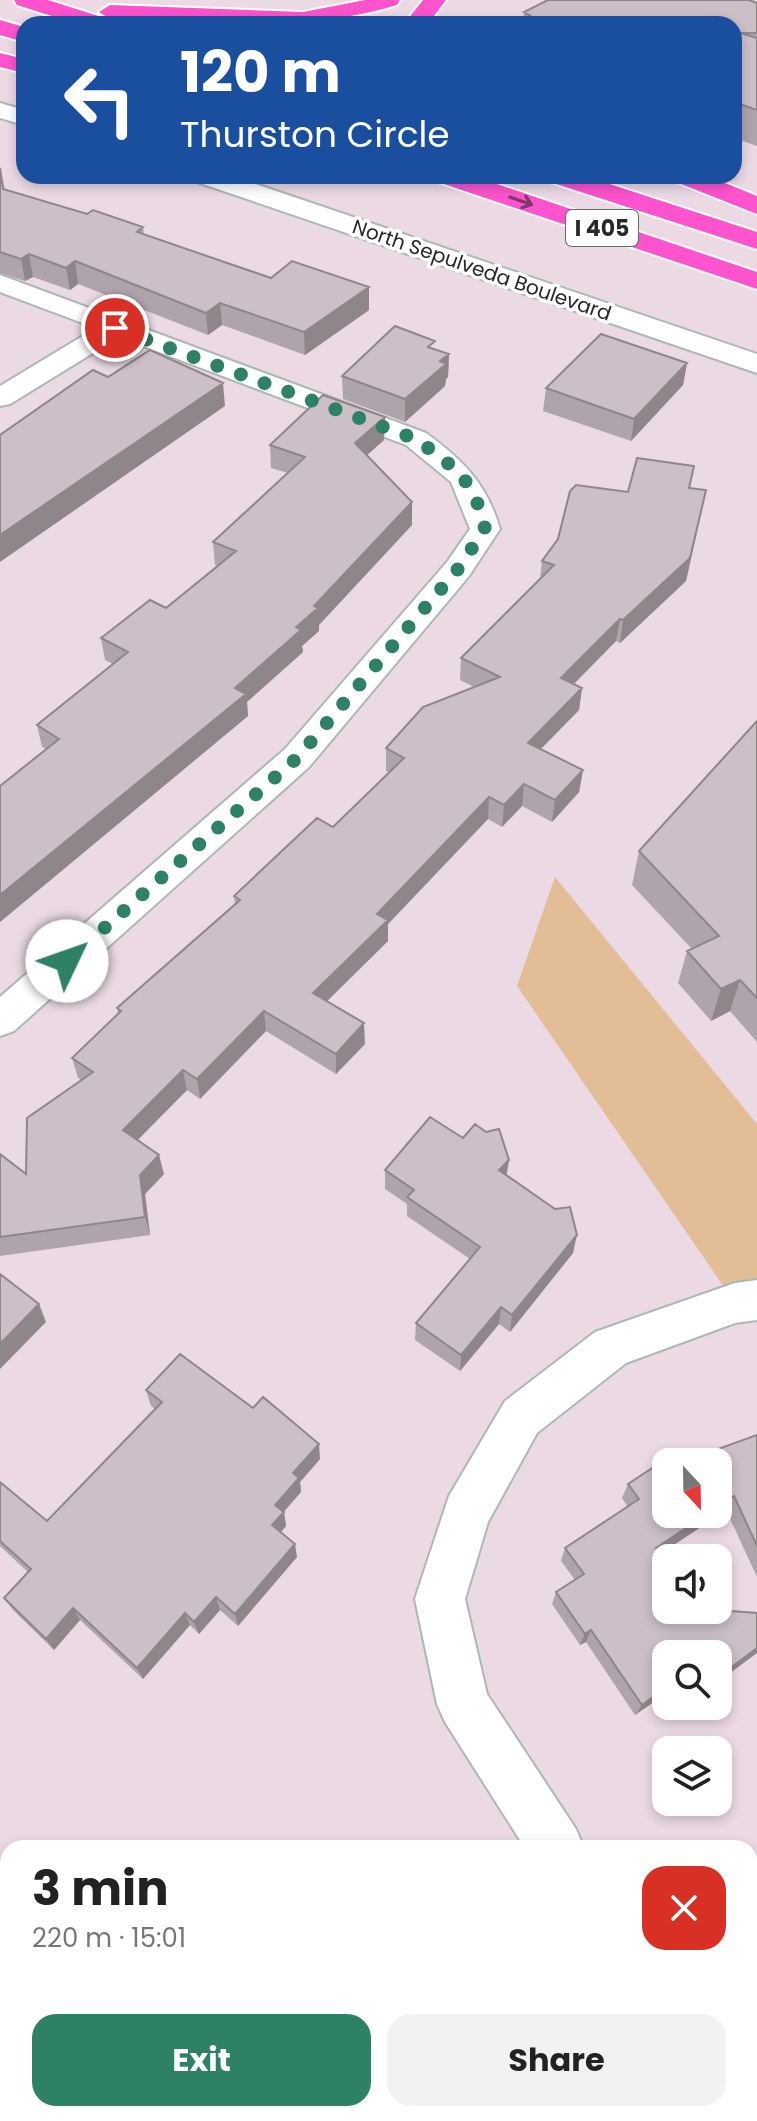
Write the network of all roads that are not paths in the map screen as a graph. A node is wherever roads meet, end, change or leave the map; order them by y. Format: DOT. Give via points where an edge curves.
graph roads {
  1 [pos="25,0"];
  2 [pos="73,0"];
  3 [pos="389,0"];
  4 [pos="435,0"];
  5 [pos="96,16"];
  6 [pos="101,16"];
  7 [pos="322,16"];
  8 [pos="422,16"];
  9 [pos="229,184"];
  10 [pos="471,184"];
  11 [pos="583,184"];
  12 [pos="640,184"];
  13 [pos="704,184"];
  14 [pos="757,206"];
  15 [pos="757,222"];
  16 [pos="757,241"];
  17 [pos="757,281"];
  18 [pos="0,283"];
  19 [pos="115,328"];
  20 [pos="757,364"];
  21 [pos="0,398"];
  22 [pos="0,1020"];
  23 [pos="757,1300"];
  24 [pos="552,1840"];
  1 -- 5 [label="highway"];
  2 -- 6 [label="highway"];
  3 -- 7 [label="highway"];
  4 -- 8 [label="highway"];
  9 -- 20 [label="main road, North Sepulveda Boulevard"];
  10 -- 17 [label="highway, I 405, one-way"];
  11 -- 16 [label="highway"];
  12 -- 15 [label="highway, I 405"];
  13 -- 14 [label="highway"];
  18 -- 19 [label="street"];
  19 -- 21 [label="street"];
  19 -- 22 [label="street" via="416,439 452,465 477,493 485,529 458,569 297,758"];
  23 -- 24 [label="street" via="611,1347 521,1417 466,1513 440,1599 463,1704"];
}
